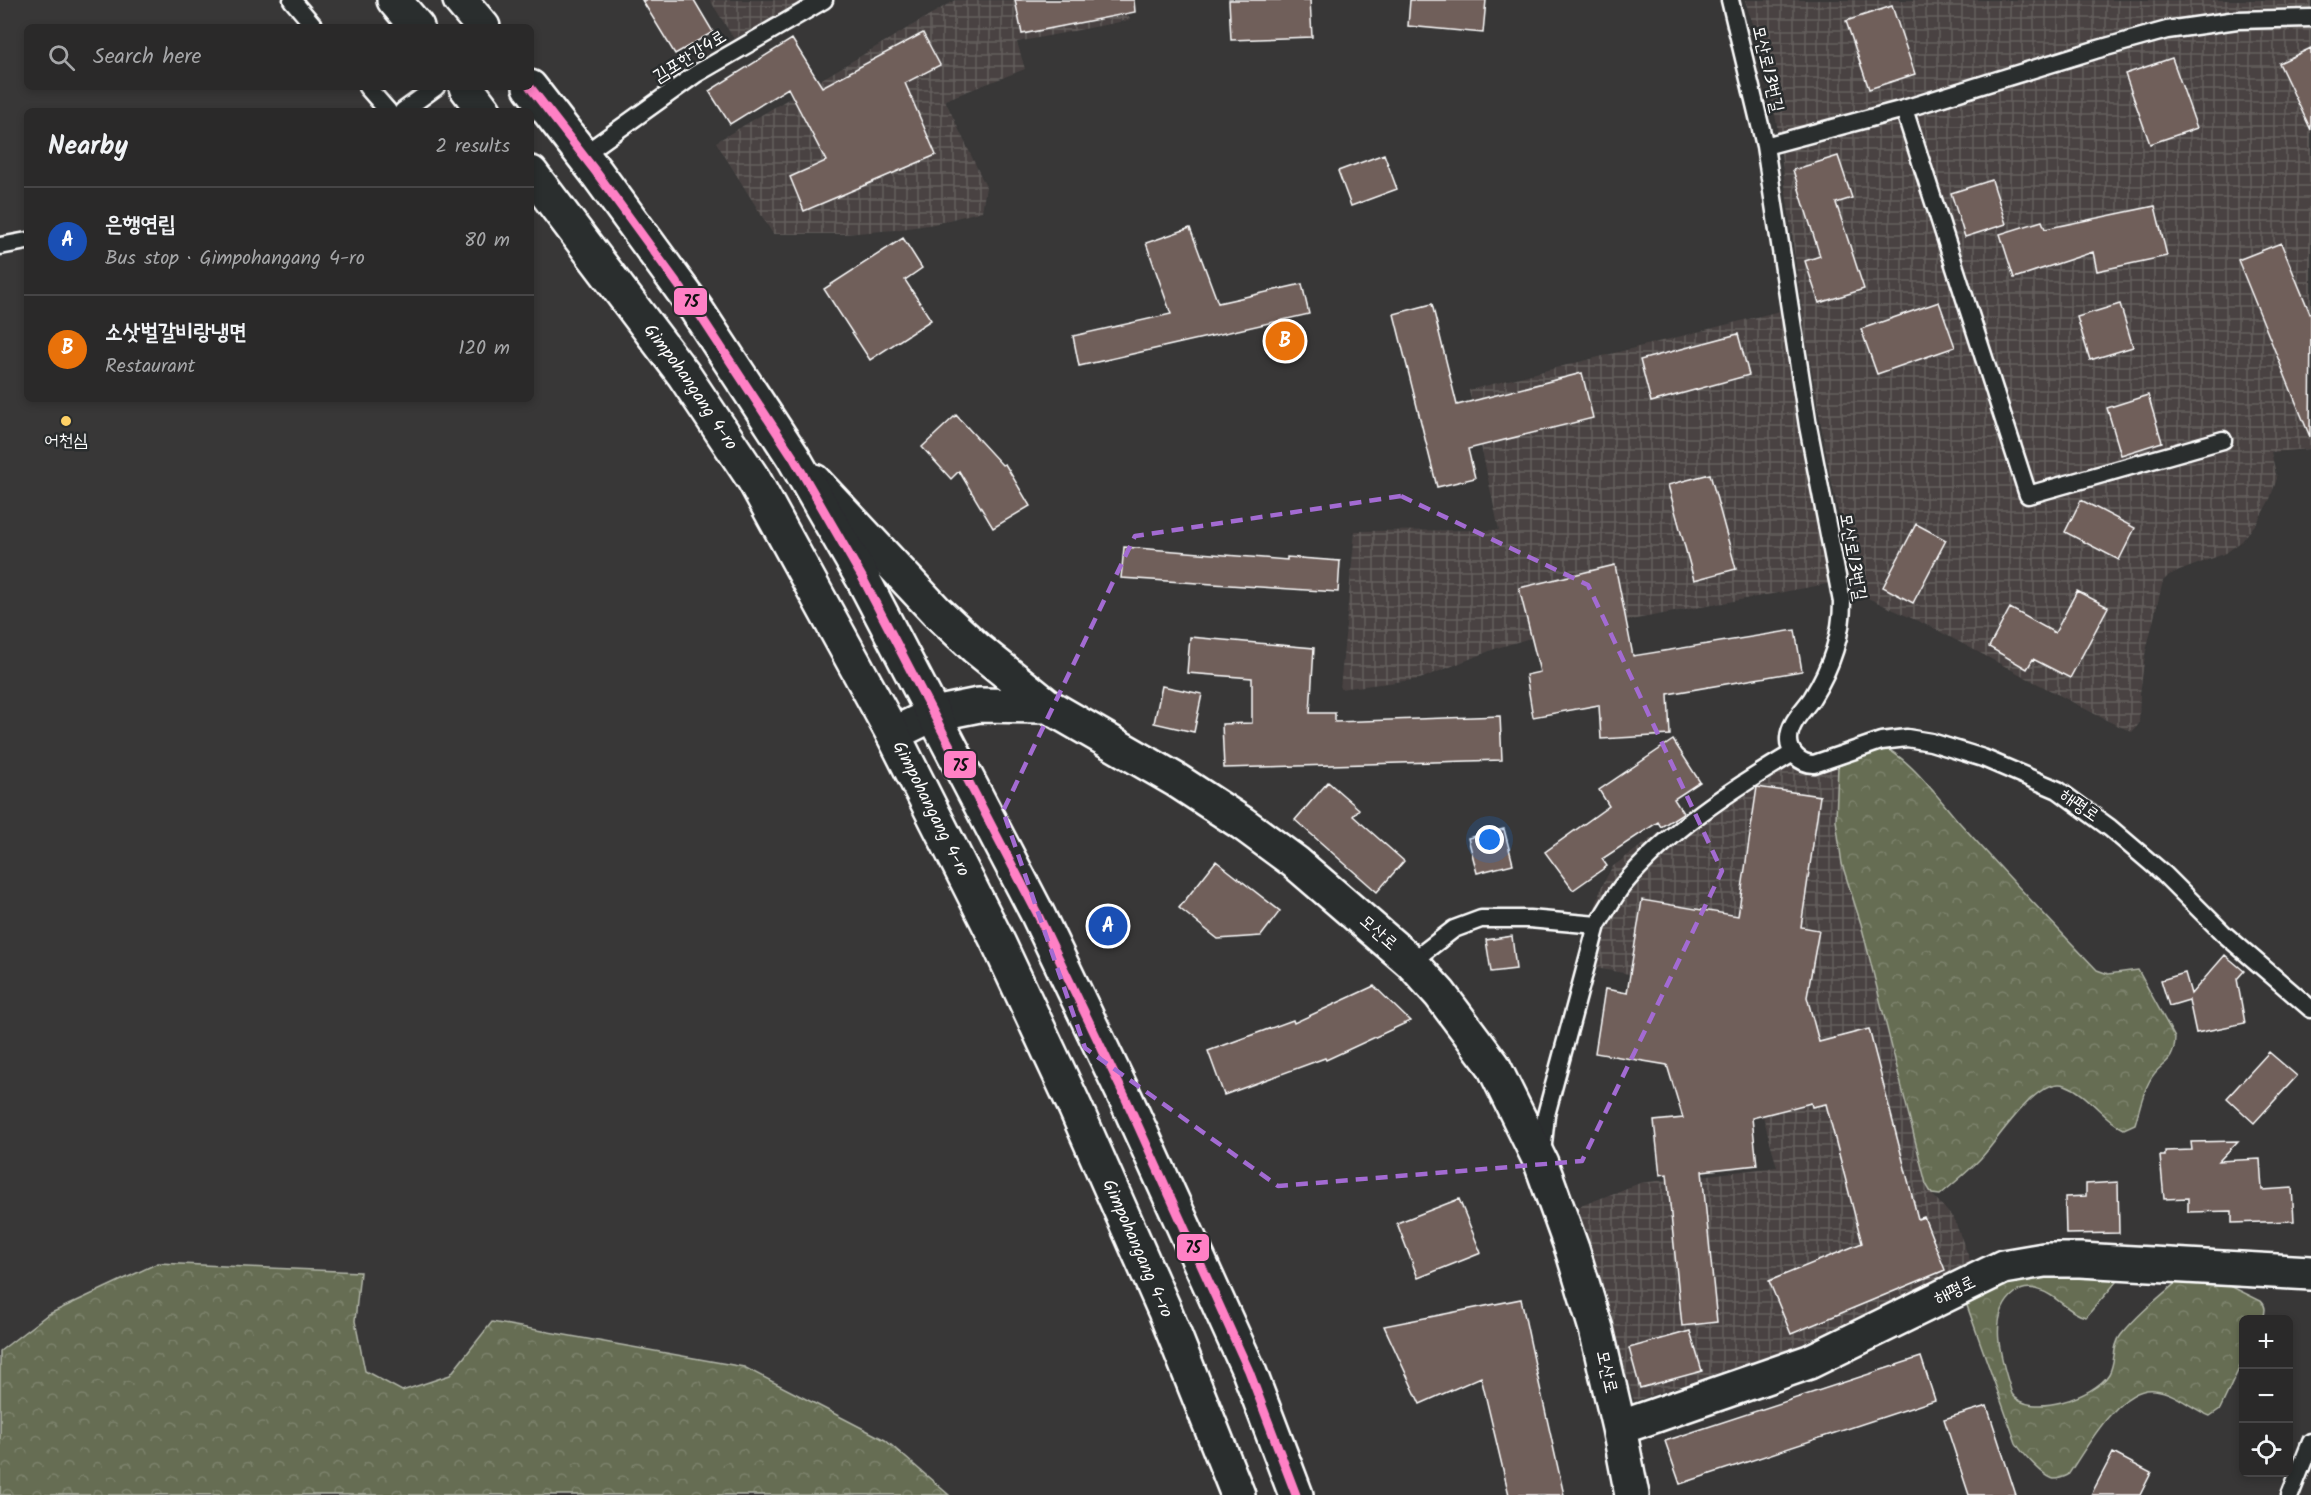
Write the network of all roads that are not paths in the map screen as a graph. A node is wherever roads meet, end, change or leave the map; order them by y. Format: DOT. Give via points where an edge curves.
graph roads {
  1 [pos="292,0"];
  2 [pos="394,0"];
  3 [pos="460,0"];
  4 [pos="824,0"];
  5 [pos="1730,0"];
  6 [pos="2311,18"];
  7 [pos="312,24"];
  8 [pos="414,24"];
  9 [pos="480,24"];
  10 [pos="370,90"];
  11 [pos="432,90"];
  12 [pos="468,90"];
  13 [pos="532,90"];
  14 [pos="385,108"];
  15 [pos="407,108"];
  16 [pos="482,108"];
  17 [pos="1904,110"];
  18 [pos="1766,146"];
  19 [pos="582,155"];
  20 [pos="534,177"];
  21 [pos="24,242"];
  22 [pos="0,246"];
  23 [pos="2223,440"];
  24 [pos="793,457"];
  25 [pos="1048,706"];
  26 [pos="934,714"];
  27 [pos="893,734"];
  28 [pos="1793,753"];
  29 [pos="1597,925"];
  30 [pos="1411,962"];
  31 [pos="2311,1010"];
  32 [pos="1541,1163"];
  33 [pos="2311,1273"];
  34 [pos="1619,1428"];
  35 [pos="2311,1442"];
  36 [pos="1238,1495"];
  37 [pos="1296,1495"];
  38 [pos="1632,1495"];
  39 [pos="2290,1495"];
  1 -- 7 [label="lane"];
  2 -- 8 [label="street"];
  3 -- 9 [label="street"];
  4 -- 19 [label="lane, 김포한강4로" via="696,74"];
  5 -- 18 [label="lane, 모산로13번길"];
  6 -- 17 [label="lane" via="2237,20 2167,30"];
  10 -- 14 [label="lane"];
  11 -- 15 [label="lane"];
  12 -- 16 [label="street"];
  13 -- 19 [label="street"];
  17 -- 18 [label="lane"];
  17 -- 23 [label="lane" via="2028,495"];
  18 -- 28 [label="lane, 모산로13번길" via="1808,426 1842,602 1842,624 1835,651 1791,729 1789,743"];
  19 -- 24 [label="street" via="696,309"];
  20 -- 27 [label="street, Gimpohangang 4-ro" via="684,375 754,480"];
  21 -- 22 [label="lane"];
  24 -- 25 [label="street" via="936,611"];
  24 -- 26 [label="street"];
  25 -- 26 [label="street, 모산로" via="979,705"];
  25 -- 30 [label="street, 모산로" via="1242,823 1295,862"];
  26 -- 27 [label="street, 모산로"];
  26 -- 37 [label="street" via="1037,913 1126,1099 1249,1371"];
  27 -- 36 [label="street, Gimpohangang 4-ro" via="1070,1096 1164,1309"];
  28 -- 29 [label="lane" via="1684,826 1621,888"];
  28 -- 31 [label="lane, 해평로" via="1806,764 1814,764 1881,741 1906,738 1983,758 2058,790 2155,867"];
  29 -- 30 [label="lane" via="1481,919 1454,929"];
  29 -- 32 [label="lane" via="1546,1115"];
  30 -- 32 [label="street, 모산로" via="1493,1065"];
  32 -- 34 [label="street, 모산로" via="1596,1329"];
  33 -- 34 [label="street, 해평로" via="2080,1260 2044,1260 2003,1267 1809,1362"];
  34 -- 38 [label="street, 모산로"];
  35 -- 39 [label="lane"];
}
